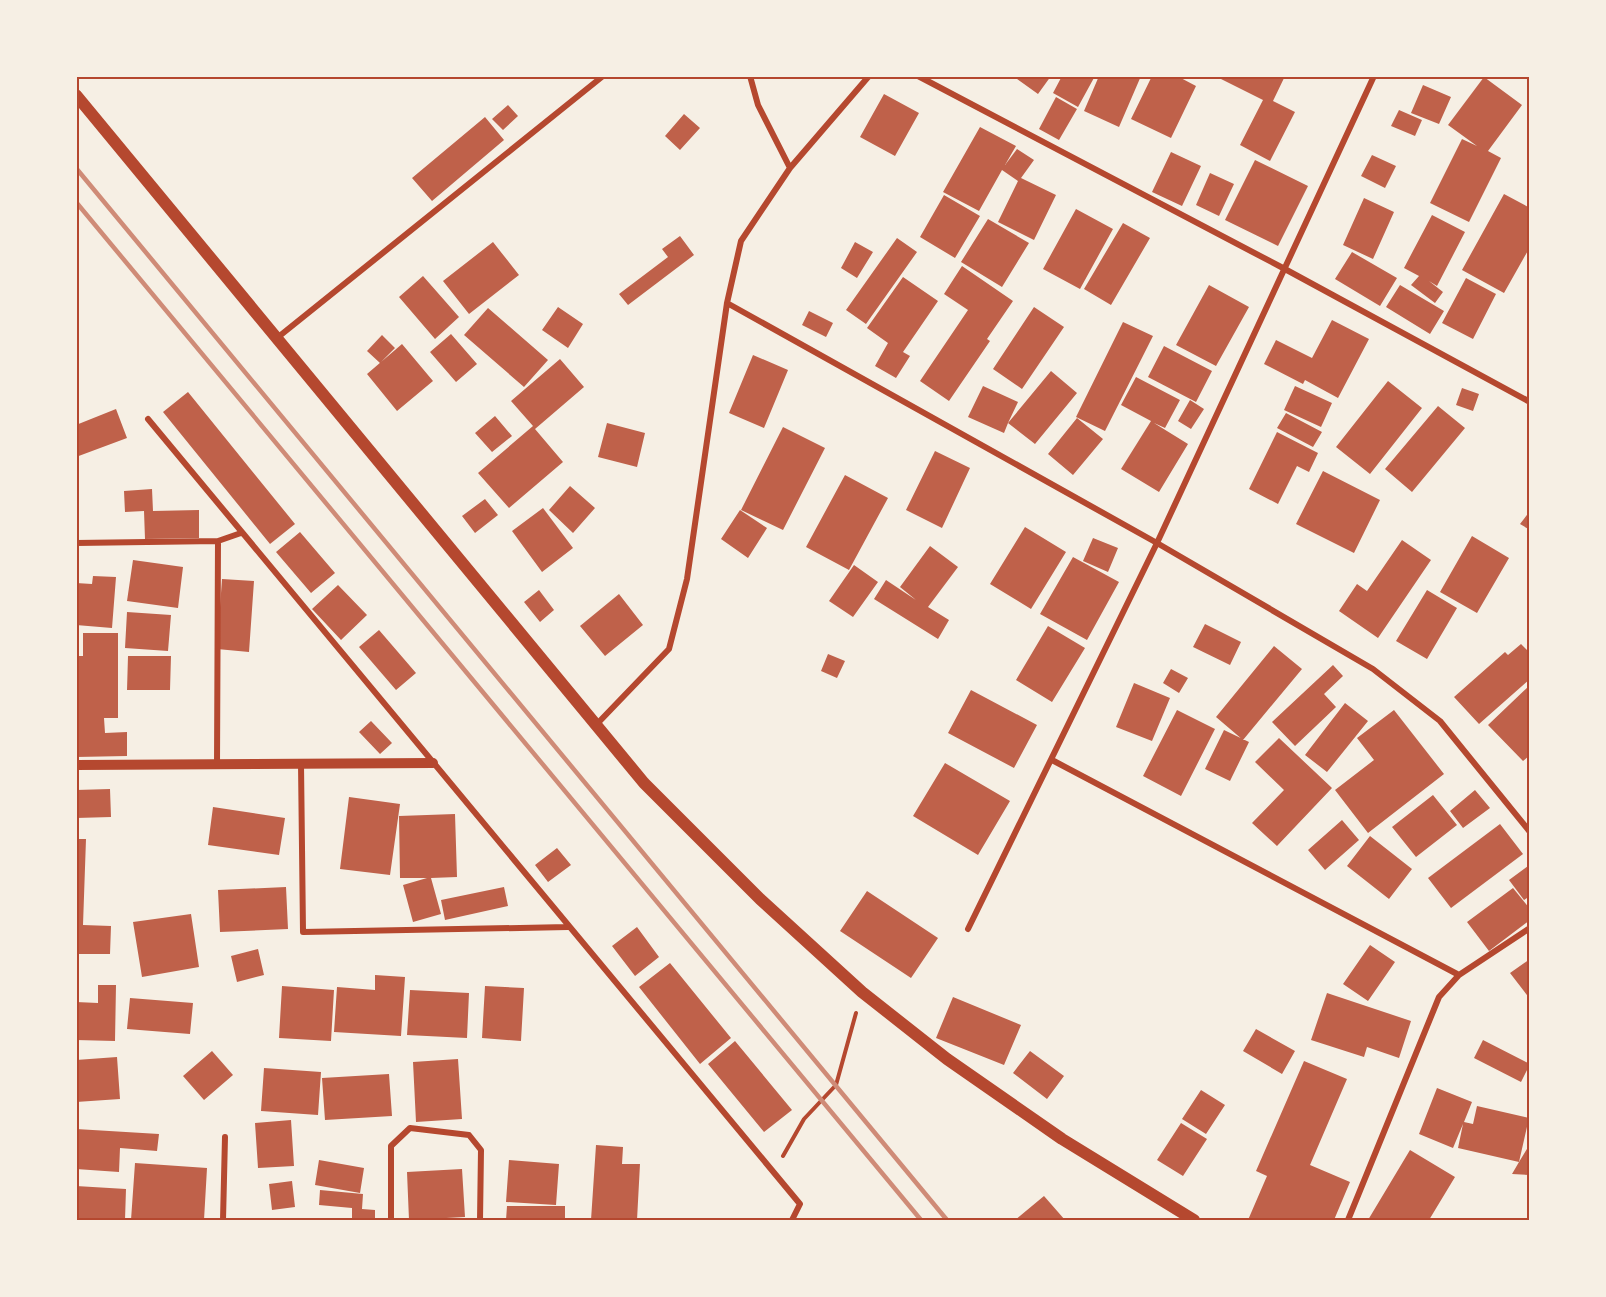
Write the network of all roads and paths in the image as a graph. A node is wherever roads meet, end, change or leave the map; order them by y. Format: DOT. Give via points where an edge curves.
graph roads {
  1 [pos="603,76"];
  2 [pos="750,76"];
  3 [pos="869,76"];
  4 [pos="918,76"];
  5 [pos="1374,76"];
  6 [pos="76,94"];
  7 [pos="790,168"];
  8 [pos="1283,268"];
  9 [pos="727,303"];
  10 [pos="277,338"];
  11 [pos="1530,402"];
  12 [pos="148,419"];
  13 [pos="241,533"];
  14 [pos="218,541"];
  15 [pos="76,543"];
  16 [pos="1157,543"];
  17 [pos="596,725"];
  18 [pos="1052,760"];
  19 [pos="433,763"];
  20 [pos="217,764"];
  21 [pos="301,764"];
  22 [pos="76,765"];
  23 [pos="1530,832"];
  24 [pos="568,927"];
  25 [pos="1530,927"];
  26 [pos="968,929"];
  27 [pos="1459,975"];
  28 [pos="862,992"];
  29 [pos="225,1137"];
  30 [pos="773,1172"];
  31 [pos="223,1221"];
  32 [pos="391,1221"];
  33 [pos="480,1221"];
  34 [pos="792,1221"];
  35 [pos="1194,1221"];
  36 [pos="1348,1221"];
  1 -- 10 [label="street"];
  2 -- 7 [label="street" via="758,105"];
  3 -- 7 [label="street"];
  4 -- 8 [label="street"];
  5 -- 8 [label="street"];
  6 -- 10 [label="main road"];
  7 -- 9 [label="street" via="741,241"];
  8 -- 11 [label="street"];
  8 -- 16 [label="street"];
  9 -- 16 [label="street"];
  9 -- 17 [label="street" via="687,579 669,649"];
  10 -- 17 [label="main road"];
  12 -- 13 [label="street"];
  13 -- 14 [label="street"];
  13 -- 19 [label="street"];
  14 -- 15 [label="street"];
  14 -- 20 [label="street"];
  16 -- 18 [label="street"];
  16 -- 23 [label="street" via="1373,669 1440,721"];
  17 -- 28 [label="main road" via="644,783 760,899"];
  18 -- 26 [label="street"];
  18 -- 27 [label="street"];
  19 -- 21 [label="street"];
  19 -- 24 [label="street"];
  20 -- 21 [label="street"];
  20 -- 22 [label="street"];
  21 -- 24 [label="street" via="303,932"];
  24 -- 30 [label="street"];
  25 -- 27 [label="street"];
  27 -- 36 [label="street" via="1439,997"];
  28 -- 30 [label="path" via="836,1085 804,1119"];
  28 -- 35 [label="main road" via="947,1059 1062,1139"];
  29 -- 31 [label="street"];
  30 -- 34 [label="street" via="800,1204"];
  32 -- 33 [label="street" via="391,1146 410,1128 469,1135 481,1150"];
}
